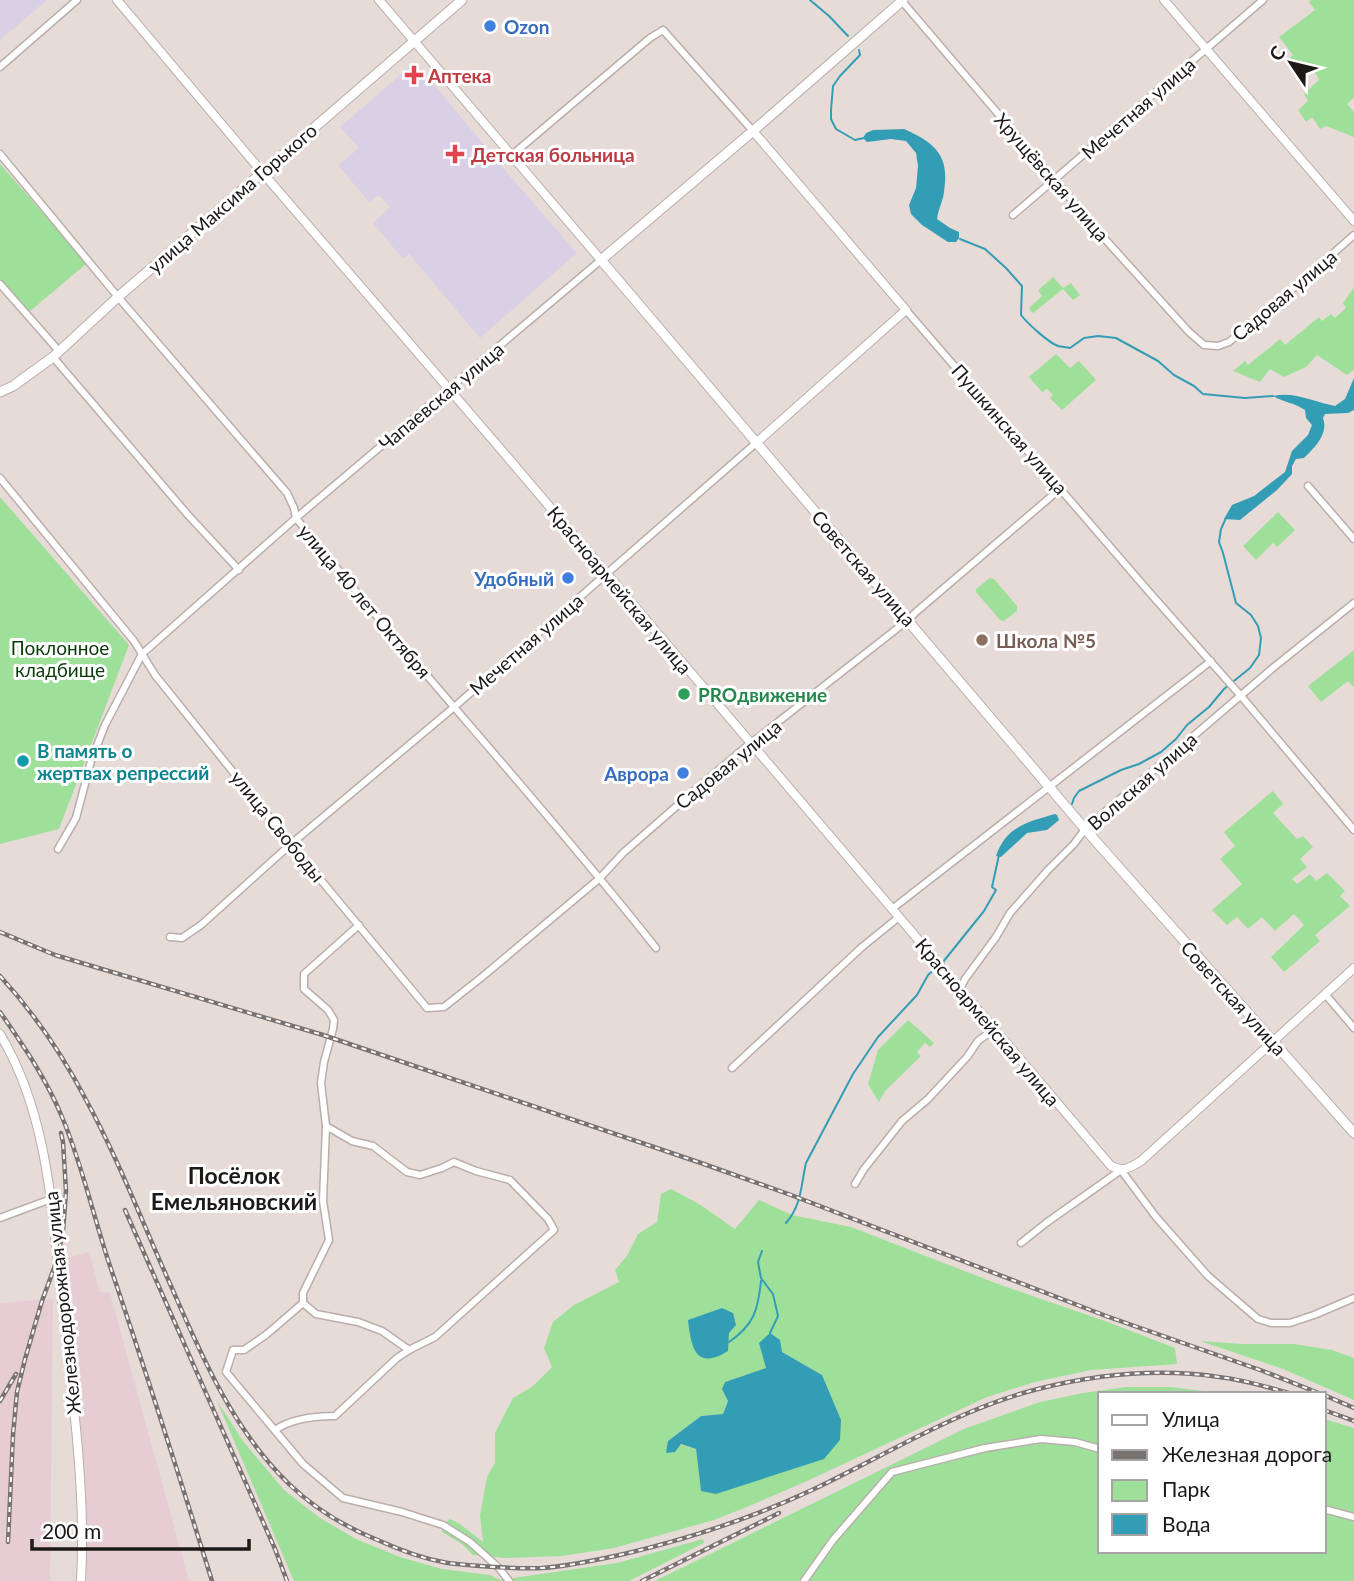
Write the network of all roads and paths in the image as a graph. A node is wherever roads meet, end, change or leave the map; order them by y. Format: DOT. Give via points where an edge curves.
graph roads {
  1 [pos="77,0"];
  2 [pos="117,0"];
  3 [pos="379,0"];
  4 [pos="462,0"];
  5 [pos="902,0"];
  6 [pos="1164,0"];
  7 [pos="1263,0"];
  8 [pos="414,40"];
  9 [pos="1206,50"];
  10 [pos="0,66"];
  11 [pos="753,131"];
  12 [pos="0,154"];
  13 [pos="512,155"];
  14 [pos="262,172"];
  15 [pos="1055,180"];
  16 [pos="1013,215"];
  17 [pos="1354,221"];
  18 [pos="1354,235"];
  19 [pos="601,260"];
  20 [pos="0,285"];
  21 [pos="118,297"];
  22 [pos="906,310"];
  23 [pos="1209,346"];
  24 [pos="56,354"];
  25 [pos="449,389"];
  26 [pos="0,392"];
  27 [pos="756,443"];
  28 [pos="0,478"];
  29 [pos="1308,486"];
  30 [pos="1061,488"];
  31 [pos="296,519"];
  32 [pos="1354,523"];
  33 [pos="1347,529"];
  34 [pos="1354,539"];
  35 [pos="239,570"];
  36 [pos="606,574"];
  37 [pos="1354,603"];
  38 [pos="908,620"];
  39 [pos="142,654"];
  40 [pos="1211,661"];
  41 [pos="1241,696"];
  42 [pos="453,708"];
  43 [pos="751,744"];
  44 [pos="1049,786"];
  45 [pos="1084,829"];
  46 [pos="1354,830"];
  47 [pos="291,844"];
  48 [pos="58,849"];
  49 [pos="600,878"];
  50 [pos="892,909"];
  51 [pos="899,916"];
  52 [pos="359,925"];
  53 [pos="170,937"];
  54 [pos="656,948"];
  55 [pos="1354,968"];
  56 [pos="958,986"];
  57 [pos="1325,994"];
  58 [pos="427,1009"];
  59 [pos="1354,1028"];
  60 [pos="994,1029"];
  61 [pos="0,1034"];
  62 [pos="1272,1042"];
  63 [pos="733,1068"];
  64 [pos="326,1126"];
  65 [pos="1354,1133"];
  66 [pos="1121,1170"];
  67 [pos="855,1184"];
  68 [pos="51,1199"];
  69 [pos="0,1218"];
  70 [pos="1021,1244"];
  71 [pos="1354,1298"];
  72 [pos="303,1303"];
  73 [pos="409,1350"];
  74 [pos="275,1430"];
  75 [pos="1098,1448"];
  76 [pos="1326,1509"];
  77 [pos="1354,1517"];
  78 [pos="81,1581"];
  79 [pos="509,1581"];
  80 [pos="804,1581"];
  1 -- 10 [label="street"];
  2 -- 14 [label="street, Красноармейская улица"];
  3 -- 8 [label="street, Советская улица"];
  4 -- 8 [label="main road, улица Максима Горького"];
  5 -- 11 [label="main road, Чапаевская улица"];
  5 -- 15 [label="street, Хрущёвская улица"];
  6 -- 9 [label="street"];
  7 -- 9 [label="street, Мечетная улица"];
  8 -- 13 [label="street, Советская улица"];
  8 -- 14 [label="main road, улица Максима Горького"];
  9 -- 15 [label="street, Мечетная улица"];
  9 -- 17 [label="street"];
  11 -- 13 [label="street, Пушкинская улица" via="663,30"];
  11 -- 19 [label="main road, Чапаевская улица"];
  11 -- 22 [label="street, Пушкинская улица"];
  12 -- 21 [label="street, улица 40 лет Октября"];
  13 -- 19 [label="street, Советская улица"];
  14 -- 21 [label="main road, улица Максима Горького"];
  14 -- 25 [label="street, Красноармейская улица"];
  15 -- 16 [label="street, Мечетная улица"];
  15 -- 23 [label="street, Хрущёвская улица" via="1189,332"];
  18 -- 23 [label="street, Садовая улица" via="1229,342"];
  19 -- 25 [label="street, Чапаевская улица"];
  19 -- 27 [label="main road, Советская улица"];
  20 -- 24 [label="street"];
  21 -- 24 [label="main road, улица Максима Горького"];
  21 -- 31 [label="street, улица 40 лет Октября" via="286,493"];
  22 -- 27 [label="street, Мечетная улица"];
  22 -- 30 [label="street, Пушкинская улица"];
  24 -- 26 [label="main road, улица Максима Горького"];
  24 -- 35 [label="street"];
  25 -- 31 [label="street, Чапаевская улица"];
  25 -- 36 [label="street, Красноармейская улица"];
  27 -- 36 [label="street, Мечетная улица"];
  27 -- 38 [label="main road, Советская улица"];
  28 -- 39 [label="street, улица Свободы"];
  29 -- 33 [label="street"];
  30 -- 38 [label="street, Садовая улица"];
  30 -- 40 [label="street, Пушкинская улица"];
  31 -- 35 [label="street, Чапаевская улица"];
  31 -- 42 [label="street, улица 40 лет Октября"];
  32 -- 33 [label="street"];
  33 -- 34 [label="street"];
  35 -- 39 [label="street, Чапаевская улица"];
  36 -- 42 [label="street, Мечетная улица"];
  36 -- 43 [label="street, Красноармейская улица"];
  37 -- 41 [label="street, Вольская улица"];
  38 -- 43 [label="street, Садовая улица"];
  38 -- 44 [label="main road, Советская улица"];
  39 -- 47 [label="street, улица Свободы"];
  39 -- 48 [label="street, Чапаевская улица" via="105,725 76,818"];
  40 -- 41 [label="street, Пушкинская улица"];
  40 -- 44 [label="street"];
  41 -- 45 [label="street, Вольская улица"];
  41 -- 46 [label="street, Пушкинская улица"];
  42 -- 47 [label="street, Мечетная улица"];
  42 -- 49 [label="street, улица 40 лет Октября"];
  43 -- 49 [label="street, Садовая улица" via="633,844"];
  43 -- 50 [label="street, Красноармейская улица"];
  44 -- 45 [label="main road, Советская улица"];
  44 -- 50 [label="street"];
  45 -- 56 [label="street, Вольская улица" via="1010,913"];
  45 -- 62 [label="main road, Советская улица"];
  47 -- 52 [label="street, улица Свободы"];
  47 -- 53 [label="street, Мечетная улица" via="201,925 182,938"];
  49 -- 54 [label="street, улица 40 лет Октября"];
  49 -- 58 [label="street, Садовая улица" via="444,1007"];
  50 -- 51 [label="street, Красноармейская улица"];
  51 -- 56 [label="street, Красноармейская улица"];
  51 -- 63 [label="street"];
  52 -- 58 [label="street, улица Свободы"];
  52 -- 64 [label="street" via="304,974 304,989 334,1020 321,1083"];
  55 -- 57 [label="street"];
  56 -- 60 [label="street, Красноармейская улица"];
  57 -- 59 [label="street"];
  57 -- 62 [label="street"];
  60 -- 66 [label="street, Красноармейская улица" via="1101,1155"];
  60 -- 67 [label="street" via="902,1121"];
  61 -- 68 [label="street, Железнодорожная улица" via="25,1084"];
  62 -- 65 [label="main road, Советская улица"];
  62 -- 66 [label="street" via="1142,1161"];
  64 -- 72 [label="street" via="323,1201 329,1240 303,1293"];
  64 -- 73 [label="street" via="352,1141 373,1146 407,1172 420,1175 454,1161 510,1180 554,1230 435,1337"];
  66 -- 70 [label="street"];
  66 -- 71 [label="street, Красноармейская улица" via="1208,1276 1258,1319 1290,1323"];
  68 -- 69 [label="street"];
  68 -- 78 [label="street, Железнодорожная улица" via="76,1421"];
  72 -- 73 [label="street" via="316,1314 382,1331"];
  72 -- 74 [label="street" via="244,1350 233,1350 226,1372"];
  73 -- 74 [label="street" via="335,1416"];
  74 -- 79 [label="street" via="303,1464 343,1498 443,1525 470,1542"];
  75 -- 80 [label="street" via="1041,1439 892,1472"];
  76 -- 77 [label="street"];
}
